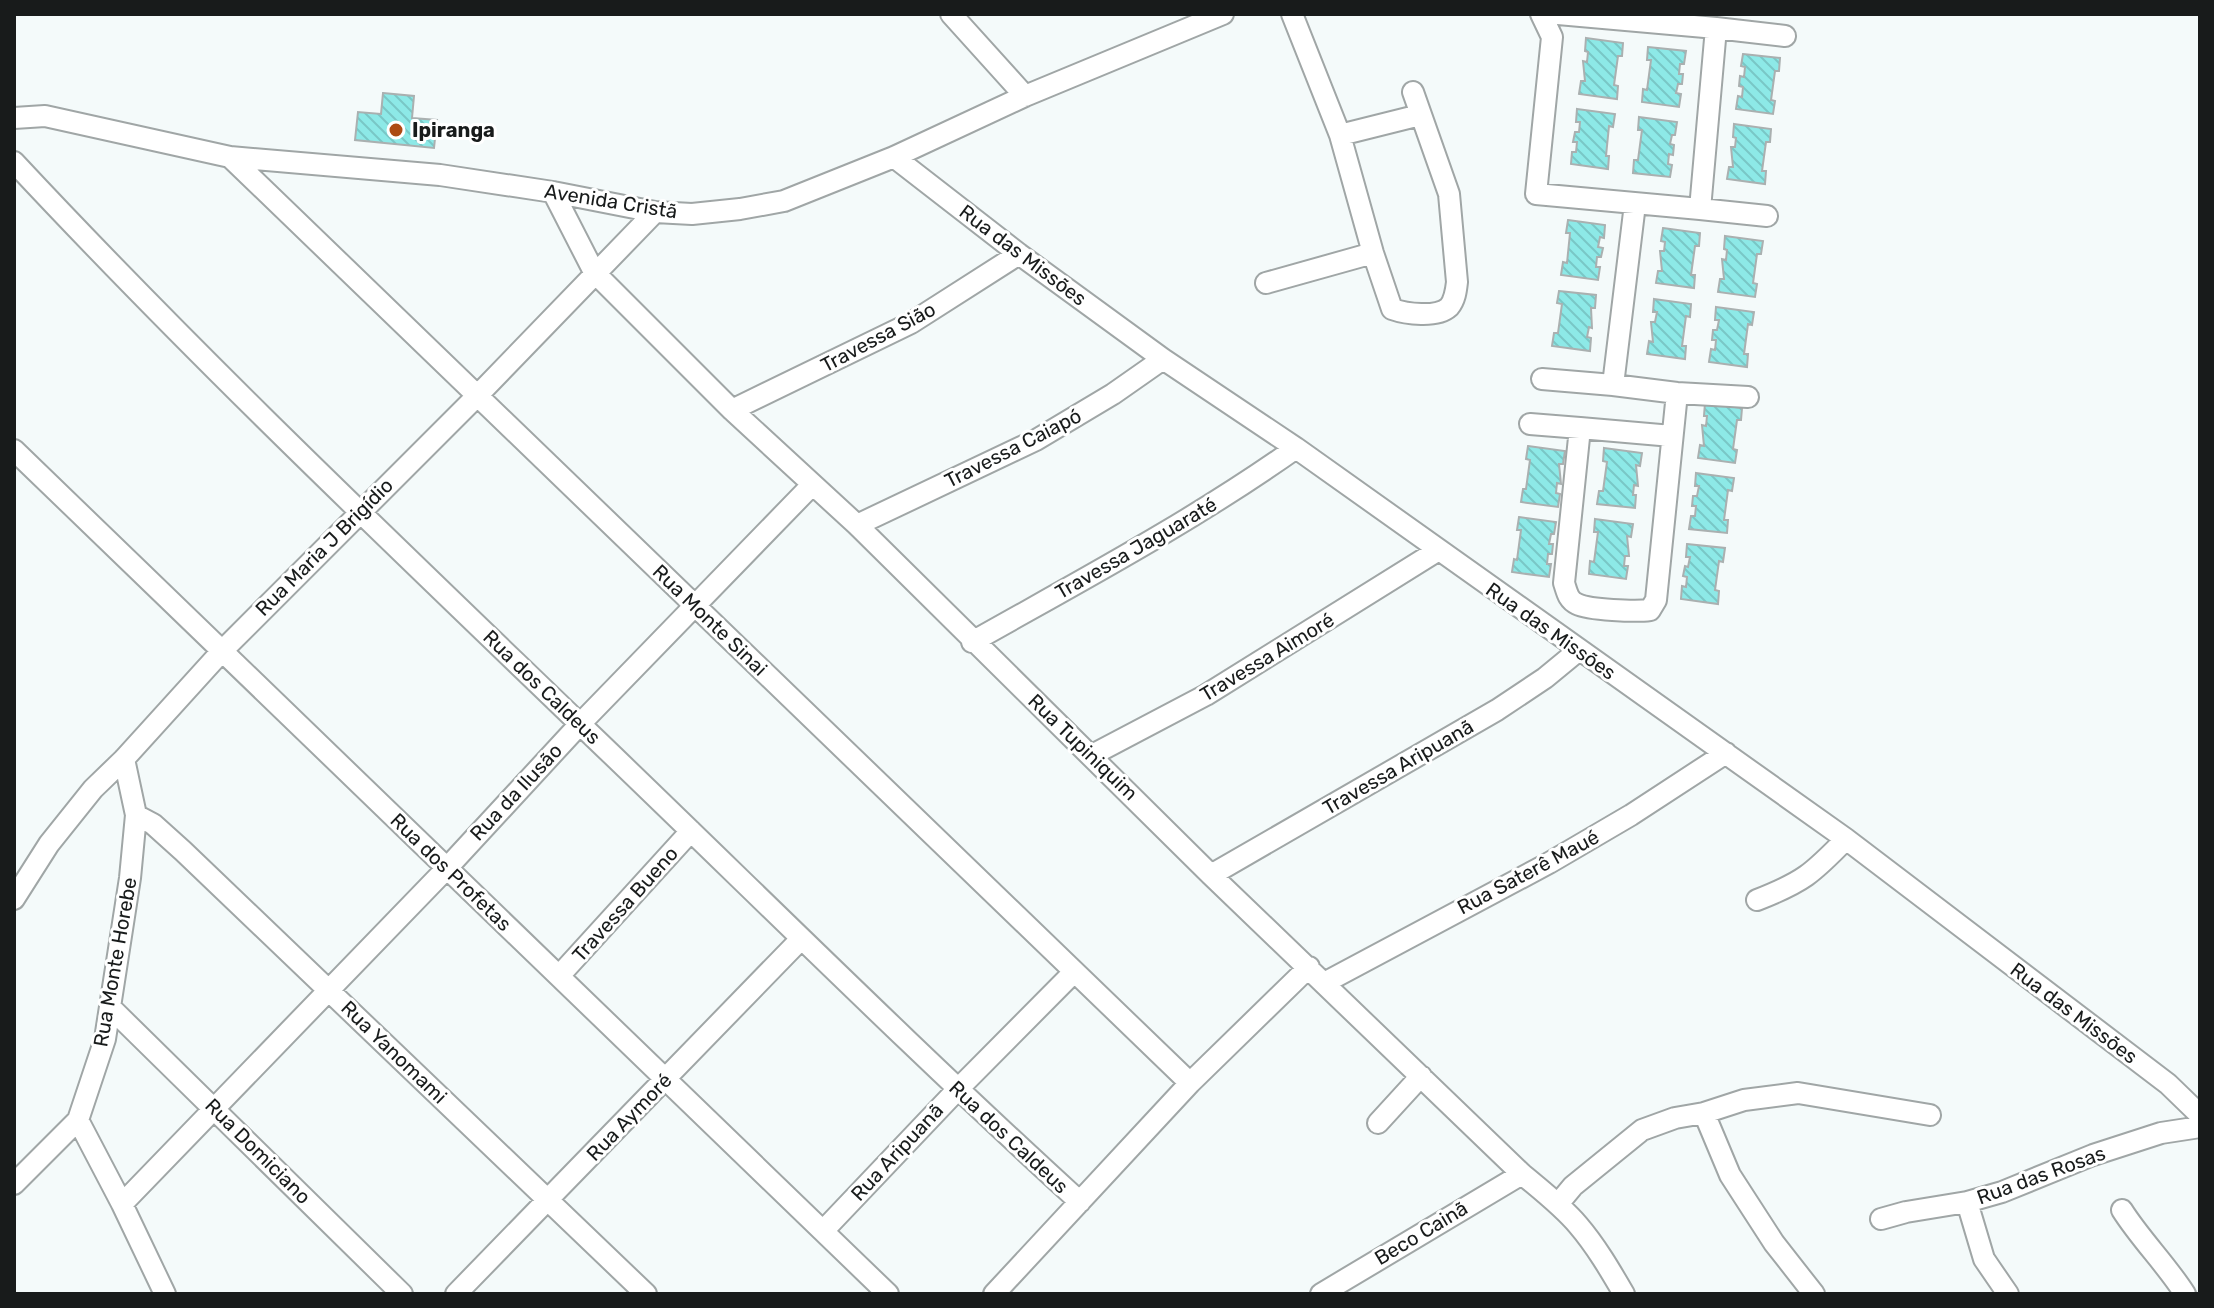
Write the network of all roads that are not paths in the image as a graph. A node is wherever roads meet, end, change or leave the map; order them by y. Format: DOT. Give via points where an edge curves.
graph roads {
  1 [pos="951,14"];
  2 [pos="1223,14"];
  3 [pos="1292,14"];
  4 [pos="1541,14"];
  5 [pos="1558,14"];
  6 [pos="1716,28"];
  7 [pos="1785,36"];
  8 [pos="1413,92"];
  9 [pos="1025,96"];
  10 [pos="1420,115"];
  11 [pos="14,118"];
  12 [pos="1340,135"];
  13 [pos="230,157"];
  14 [pos="894,157"];
  15 [pos="14,162"];
  16 [pos="553,192"];
  17 [pos="1635,204"];
  18 [pos="1700,209"];
  19 [pos="655,212"];
  20 [pos="1767,216"];
  21 [pos="1373,253"];
  22 [pos="1019,254"];
  23 [pos="594,272"];
  24 [pos="1266,283"];
  25 [pos="1163,359"];
  26 [pos="1542,379"];
  27 [pos="1613,385"];
  28 [pos="1677,393"];
  29 [pos="478,395"];
  30 [pos="1748,397"];
  31 [pos="732,410"];
  32 [pos="1530,424"];
  33 [pos="1580,428"];
  34 [pos="1672,436"];
  35 [pos="1296,448"];
  36 [pos="14,450"];
  37 [pos="811,486"];
  38 [pos="359,512"];
  39 [pos="857,525"];
  40 [pos="1437,551"];
  41 [pos="696,606"];
  42 [pos="972,642"];
  43 [pos="1579,650"];
  44 [pos="222,651"];
  45 [pos="580,724"];
  46 [pos="1726,753"];
  47 [pos="1092,755"];
  48 [pos="124,759"];
  49 [pos="136,815"];
  50 [pos="691,831"];
  51 [pos="1846,839"];
  52 [pos="447,868"];
  53 [pos="1211,875"];
  54 [pos="14,899"];
  55 [pos="1757,900"];
  56 [pos="801,939"];
  57 [pos="1309,967"];
  58 [pos="1074,972"];
  59 [pos="559,976"];
  60 [pos="1324,983"];
  61 [pos="328,988"];
  62 [pos="112,1009"];
  63 [pos="1421,1076"];
  64 [pos="665,1079"];
  65 [pos="1190,1083"];
  66 [pos="957,1090"];
  67 [pos="214,1107"];
  68 [pos="1704,1113"];
  69 [pos="1930,1115"];
  70 [pos="2200,1115"];
  71 [pos="78,1120"];
  72 [pos="1378,1123"];
  73 [pos="2200,1127"];
  74 [pos="1522,1174"];
  75 [pos="14,1184"];
  76 [pos="548,1200"];
  77 [pos="1080,1202"];
  78 [pos="1967,1202"];
  79 [pos="122,1204"];
  80 [pos="1558,1204"];
  81 [pos="2122,1210"];
  82 [pos="1881,1219"];
  83 [pos="823,1231"];
  84 [pos="165,1291"];
  85 [pos="402,1294"];
  86 [pos="456,1294"];
  87 [pos="646,1294"];
  88 [pos="888,1294"];
  89 [pos="994,1294"];
  90 [pos="1321,1294"];
  91 [pos="1624,1294"];
  92 [pos="1814,1294"];
  93 [pos="2008,1294"];
  94 [pos="2185,1294"];
  1 -- 9 [label="street"];
  2 -- 9 [label="street, Avenida Cristã"];
  3 -- 12 [label="street"];
  4 -- 17 [label="street" via="1552,37 1536,194"];
  5 -- 6 [label="street"];
  6 -- 7 [label="street"];
  6 -- 18 [label="street"];
  8 -- 10 [label="street"];
  9 -- 14 [label="street, Avenida Cristã"];
  10 -- 12 [label="street"];
  10 -- 21 [label="street" via="1449,194 1455,297 1437,313 1392,309"];
  11 -- 13 [label="street, Avenida Cristã" via="45,116"];
  12 -- 21 [label="street"];
  13 -- 16 [label="street, Avenida Cristã" via="440,175"];
  13 -- 29 [label="street, Rua Monte Sinai"];
  14 -- 19 [label="street, Avenida Cristã" via="784,201 704,213"];
  14 -- 22 [label="street, Rua das Missões"];
  15 -- 38 [label="street, Rua dos Caldeus"];
  16 -- 19 [label="street, Avenida Cristã"];
  16 -- 23 [label="street, Rua Tupiniquim"];
  17 -- 18 [label="street"];
  17 -- 27 [label="street"];
  18 -- 20 [label="street"];
  19 -- 23 [label="street, Rua Maria J Brigídio"];
  21 -- 24 [label="street"];
  22 -- 25 [label="street, Rua das Missões"];
  22 -- 31 [label="street, Travessa Sião" via="911,323"];
  23 -- 29 [label="street, Rua Maria J Brigídio"];
  23 -- 31 [label="street, Rua Tupiniquim"];
  25 -- 35 [label="street, Rua das Missões"];
  25 -- 39 [label="street, Travessa Caiapó" via="1036,440"];
  26 -- 27 [label="street"];
  27 -- 28 [label="street"];
  28 -- 30 [label="street"];
  28 -- 34 [label="street"];
  29 -- 38 [label="street, Rua Maria J Brigídio"];
  29 -- 41 [label="street, Rua Monte Sinai"];
  31 -- 37 [label="street, Rua Tupiniquim"];
  32 -- 33 [label="street"];
  33 -- 34 [label="street"];
  33 -- 34 [label="street" via="1564,583 1568,597 1578,605 1638,612 1650,610 1656,600"];
  35 -- 40 [label="street, Rua das Missões"];
  35 -- 42 [label="street, Travessa Jaguaraté" via="1134,551"];
  36 -- 44 [label="street, Rua dos Profetas"];
  37 -- 39 [label="street, Rua Tupiniquim"];
  37 -- 41 [label="street, Rua da Ilusão"];
  38 -- 44 [label="street, Rua Maria J Brigídio"];
  38 -- 45 [label="street, Rua dos Caldeus"];
  39 -- 42 [label="street, Rua Tupiniquim"];
  40 -- 43 [label="street, Rua das Missões"];
  40 -- 47 [label="street, Travessa Aimoré" via="1206,695"];
  41 -- 45 [label="street, Rua da Ilusão"];
  41 -- 58 [label="street, Rua Monte Sinai"];
  42 -- 47 [label="street, Rua Tupiniquim"];
  43 -- 46 [label="street, Rua das Missões"];
  43 -- 53 [label="street, Travessa Aripuanã" via="1497,710"];
  44 -- 48 [label="street, Rua Maria J Brigídio"];
  44 -- 52 [label="street, Rua dos Profetas"];
  45 -- 50 [label="street, Rua dos Caldeus"];
  45 -- 52 [label="street, Rua da Ilusão"];
  46 -- 51 [label="street, Rua das Missões"];
  46 -- 60 [label="street, Rua Saterê Maué" via="1549,863"];
  47 -- 53 [label="street, Rua Tupiniquim"];
  48 -- 49 [label="street, Rua Monte Horebe"];
  48 -- 54 [label="street, Rua Maria J Brigídio" via="49,844"];
  49 -- 61 [label="street, Rua Yanomami" via="163,833"];
  49 -- 62 [label="street, Rua Monte Horebe"];
  50 -- 56 [label="street, Rua dos Caldeus"];
  50 -- 59 [label="street, Travessa Bueno"];
  51 -- 55 [label="street" via="1813,874"];
  51 -- 70 [label="street, Rua das Missões" via="2168,1084"];
  52 -- 59 [label="street, Rua dos Profetas"];
  52 -- 61 [label="street, Rua da Ilusão"];
  53 -- 57 [label="street, Rua Tupiniquim"];
  56 -- 64 [label="street, Rua Aymoré"];
  56 -- 66 [label="street, Rua dos Caldeus"];
  57 -- 60 [label="street, Rua Tupiniquim"];
  57 -- 65 [label="street"];
  58 -- 65 [label="street, Rua Monte Sinai"];
  58 -- 66 [label="street, Rua Aripuanã"];
  59 -- 64 [label="street, Rua dos Profetas"];
  60 -- 63 [label="street, Rua Tupiniquim"];
  61 -- 67 [label="street, Rua da Ilusão"];
  61 -- 76 [label="street, Rua Yanomami"];
  62 -- 67 [label="street, Rua Domiciano"];
  62 -- 71 [label="street, Rua Monte Horebe"];
  63 -- 72 [label="street"];
  63 -- 74 [label="street, Rua Tupiniquim"];
  64 -- 76 [label="street, Rua Aymoré"];
  64 -- 83 [label="street, Rua dos Profetas"];
  65 -- 77 [label="street"];
  66 -- 77 [label="street, Rua dos Caldeus"];
  66 -- 83 [label="street, Rua Aripuanã"];
  67 -- 79 [label="street, Rua da Ilusão"];
  67 -- 85 [label="street, Rua Domiciano"];
  68 -- 69 [label="street" via="1744,1100 1798,1093"];
  68 -- 80 [label="street" via="1642,1130"];
  68 -- 92 [label="street" via="1730,1175"];
  71 -- 75 [label="street, Rua Monte Horebe"];
  71 -- 79 [label="street"];
  73 -- 78 [label="street, Rua das Rosas" via="2161,1133"];
  74 -- 80 [label="street, Rua Tupiniquim"];
  74 -- 90 [label="street, Beco Cainã"];
  76 -- 86 [label="street, Rua Aymoré"];
  76 -- 87 [label="street, Rua Yanomami"];
  77 -- 89 [label="street"];
  78 -- 82 [label="street, Rua das Rosas"];
  78 -- 93 [label="street" via="1984,1259"];
  79 -- 84 [label="street"];
  80 -- 91 [label="street, Rua Tupiniquim" via="1579,1225"];
  81 -- 94 [label="street"];
  83 -- 88 [label="street, Rua dos Profetas"];
}
